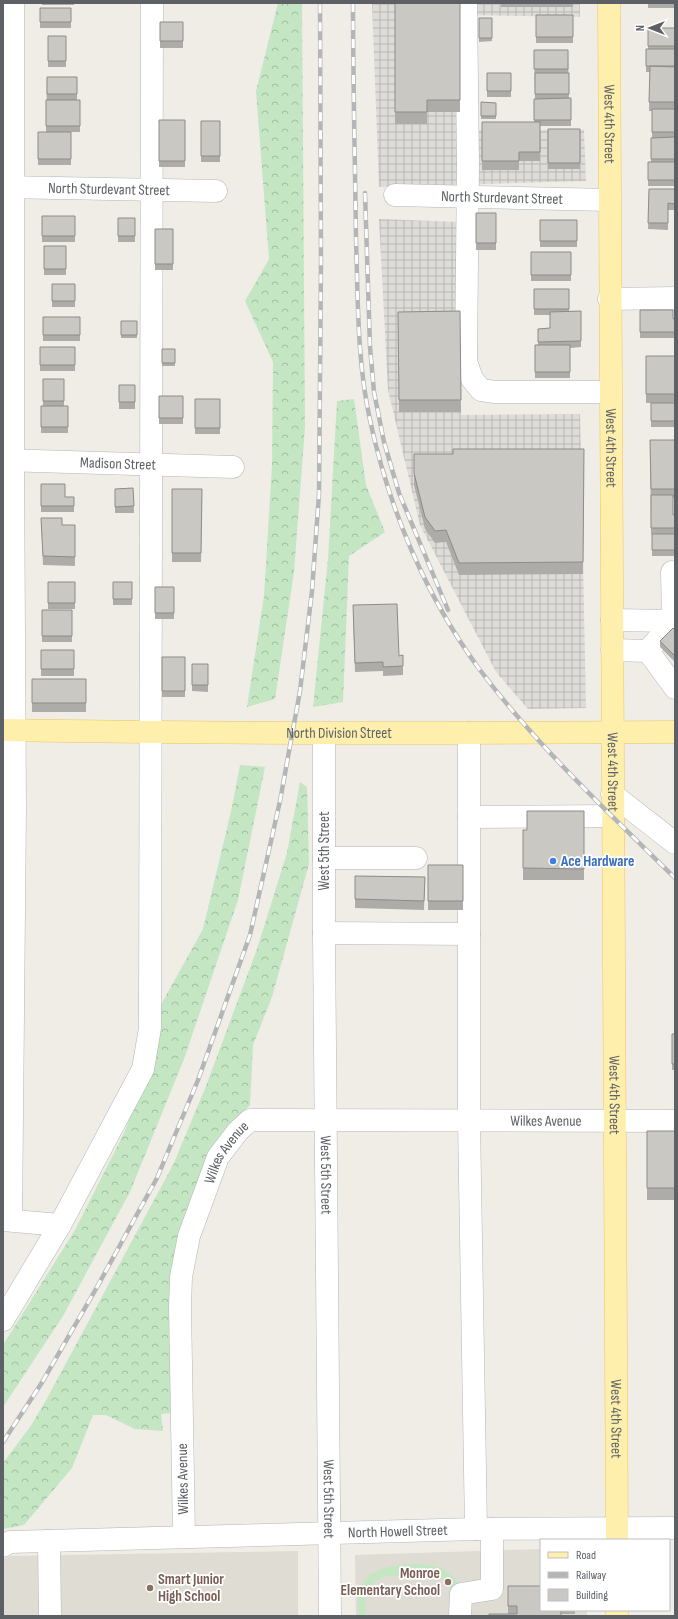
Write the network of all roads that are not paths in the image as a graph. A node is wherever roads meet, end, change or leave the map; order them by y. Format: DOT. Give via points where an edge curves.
graph roads {
  1 [pos="13,3"];
  2 [pos="152,3"];
  3 [pos="466,3"];
  4 [pos="608,3"];
  5 [pos="8,187"];
  6 [pos="152,190"];
  7 [pos="216,191"];
  8 [pos="395,195"];
  9 [pos="467,197"];
  10 [pos="609,200"];
  11 [pos="675,298"];
  12 [pos="609,299"];
  13 [pos="610,392"];
  14 [pos="8,460"];
  15 [pos="151,463"];
  16 [pos="233,467"];
  17 [pos="672,572"];
  18 [pos="612,620"];
  19 [pos="674,622"];
  20 [pos="612,650"];
  21 [pos="648,650"];
  22 [pos="675,688"];
  23 [pos="9,730"];
  24 [pos="613,732"];
  25 [pos="675,732"];
  26 [pos="151,733"];
  27 [pos="469,733"];
  28 [pos="324,734"];
  29 [pos="612,794"];
  30 [pos="612,816"];
  31 [pos="469,817"];
  32 [pos="675,843"];
  33 [pos="324,858"];
  34 [pos="416,858"];
  35 [pos="324,933"];
  36 [pos="469,934"];
  37 [pos="326,1120"];
  38 [pos="469,1121"];
  39 [pos="615,1122"];
  40 [pos="675,1122"];
  41 [pos="7,1220"];
  42 [pos="60,1225"];
  43 [pos="3,1320"];
  44 [pos="675,1528"];
  45 [pos="484,1529"];
  46 [pos="330,1532"];
  47 [pos="617,1534"];
  48 [pos="184,1536"];
  49 [pos="49,1541"];
  50 [pos="3,1546"];
  51 [pos="50,1616"];
  52 [pos="330,1616"];
  53 [pos="460,1616"];
  1 -- 5 [label="street"];
  2 -- 6 [label="street"];
  3 -- 9 [label="street"];
  4 -- 10 [label="main road, West 4th Street"];
  5 -- 6 [label="street, North Sturdevant Street"];
  5 -- 14 [label="street"];
  6 -- 7 [label="street, North Sturdevant Street"];
  6 -- 15 [label="street"];
  8 -- 9 [label="street, North Sturdevant Street"];
  9 -- 10 [label="street, North Sturdevant Street"];
  9 -- 13 [label="street" via="466,361 472,379 481,390 495,392"];
  10 -- 12 [label="main road, West 4th Street"];
  11 -- 12 [label="street"];
  12 -- 13 [label="main road, West 4th Street"];
  13 -- 18 [label="main road, West 4th Street"];
  14 -- 15 [label="street, Madison Street"];
  14 -- 23 [label="street"];
  15 -- 16 [label="street, Madison Street"];
  15 -- 26 [label="street"];
  17 -- 19 [label="street"];
  18 -- 19 [label="street"];
  18 -- 20 [label="main road, West 4th Street"];
  19 -- 21 [label="street"];
  20 -- 21 [label="street"];
  20 -- 24 [label="main road, West 4th Street"];
  21 -- 22 [label="street" via="666,664"];
  23 -- 26 [label="main road, North Division Street"];
  23 -- 41 [label="street" via="15,818"];
  24 -- 25 [label="main road, North Division Street"];
  24 -- 27 [label="main road, North Division Street"];
  24 -- 29 [label="main road, West 4th Street"];
  26 -- 28 [label="main road, North Division Street"];
  26 -- 42 [label="street" via="150,1028 143,1069"];
  27 -- 28 [label="main road, North Division Street"];
  27 -- 31 [label="street"];
  28 -- 33 [label="street, West 5th Street"];
  29 -- 30 [label="main road, West 4th Street"];
  29 -- 32 [label="street"];
  30 -- 31 [label="street"];
  30 -- 39 [label="main road, West 4th Street"];
  31 -- 36 [label="street"];
  33 -- 34 [label="street"];
  33 -- 35 [label="street, West 5th Street"];
  35 -- 36 [label="street"];
  35 -- 37 [label="street, West 5th Street"];
  36 -- 38 [label="street"];
  37 -- 38 [label="street, Wilkes Avenue"];
  37 -- 46 [label="street, West 5th Street"];
  37 -- 48 [label="street, Wilkes Avenue" via="250,1120 218,1157 189,1236 181,1277 180,1307"];
  38 -- 39 [label="street, Wilkes Avenue"];
  38 -- 45 [label="street"];
  39 -- 40 [label="street, Wilkes Avenue"];
  39 -- 47 [label="main road, West 4th Street"];
  41 -- 42 [label="street"];
  42 -- 43 [label="street"];
  44 -- 47 [label="street, North Howell Street"];
  45 -- 46 [label="street, North Howell Street"];
  45 -- 47 [label="street, North Howell Street"];
  45 -- 53 [label="street" via="492,1589 461,1594"];
  46 -- 48 [label="street, North Howell Street"];
  46 -- 52 [label="street, West 5th Street"];
  48 -- 49 [label="street, North Howell Street"];
  49 -- 50 [label="street, North Howell Street" via="10,1542"];
  49 -- 51 [label="street"];
}
